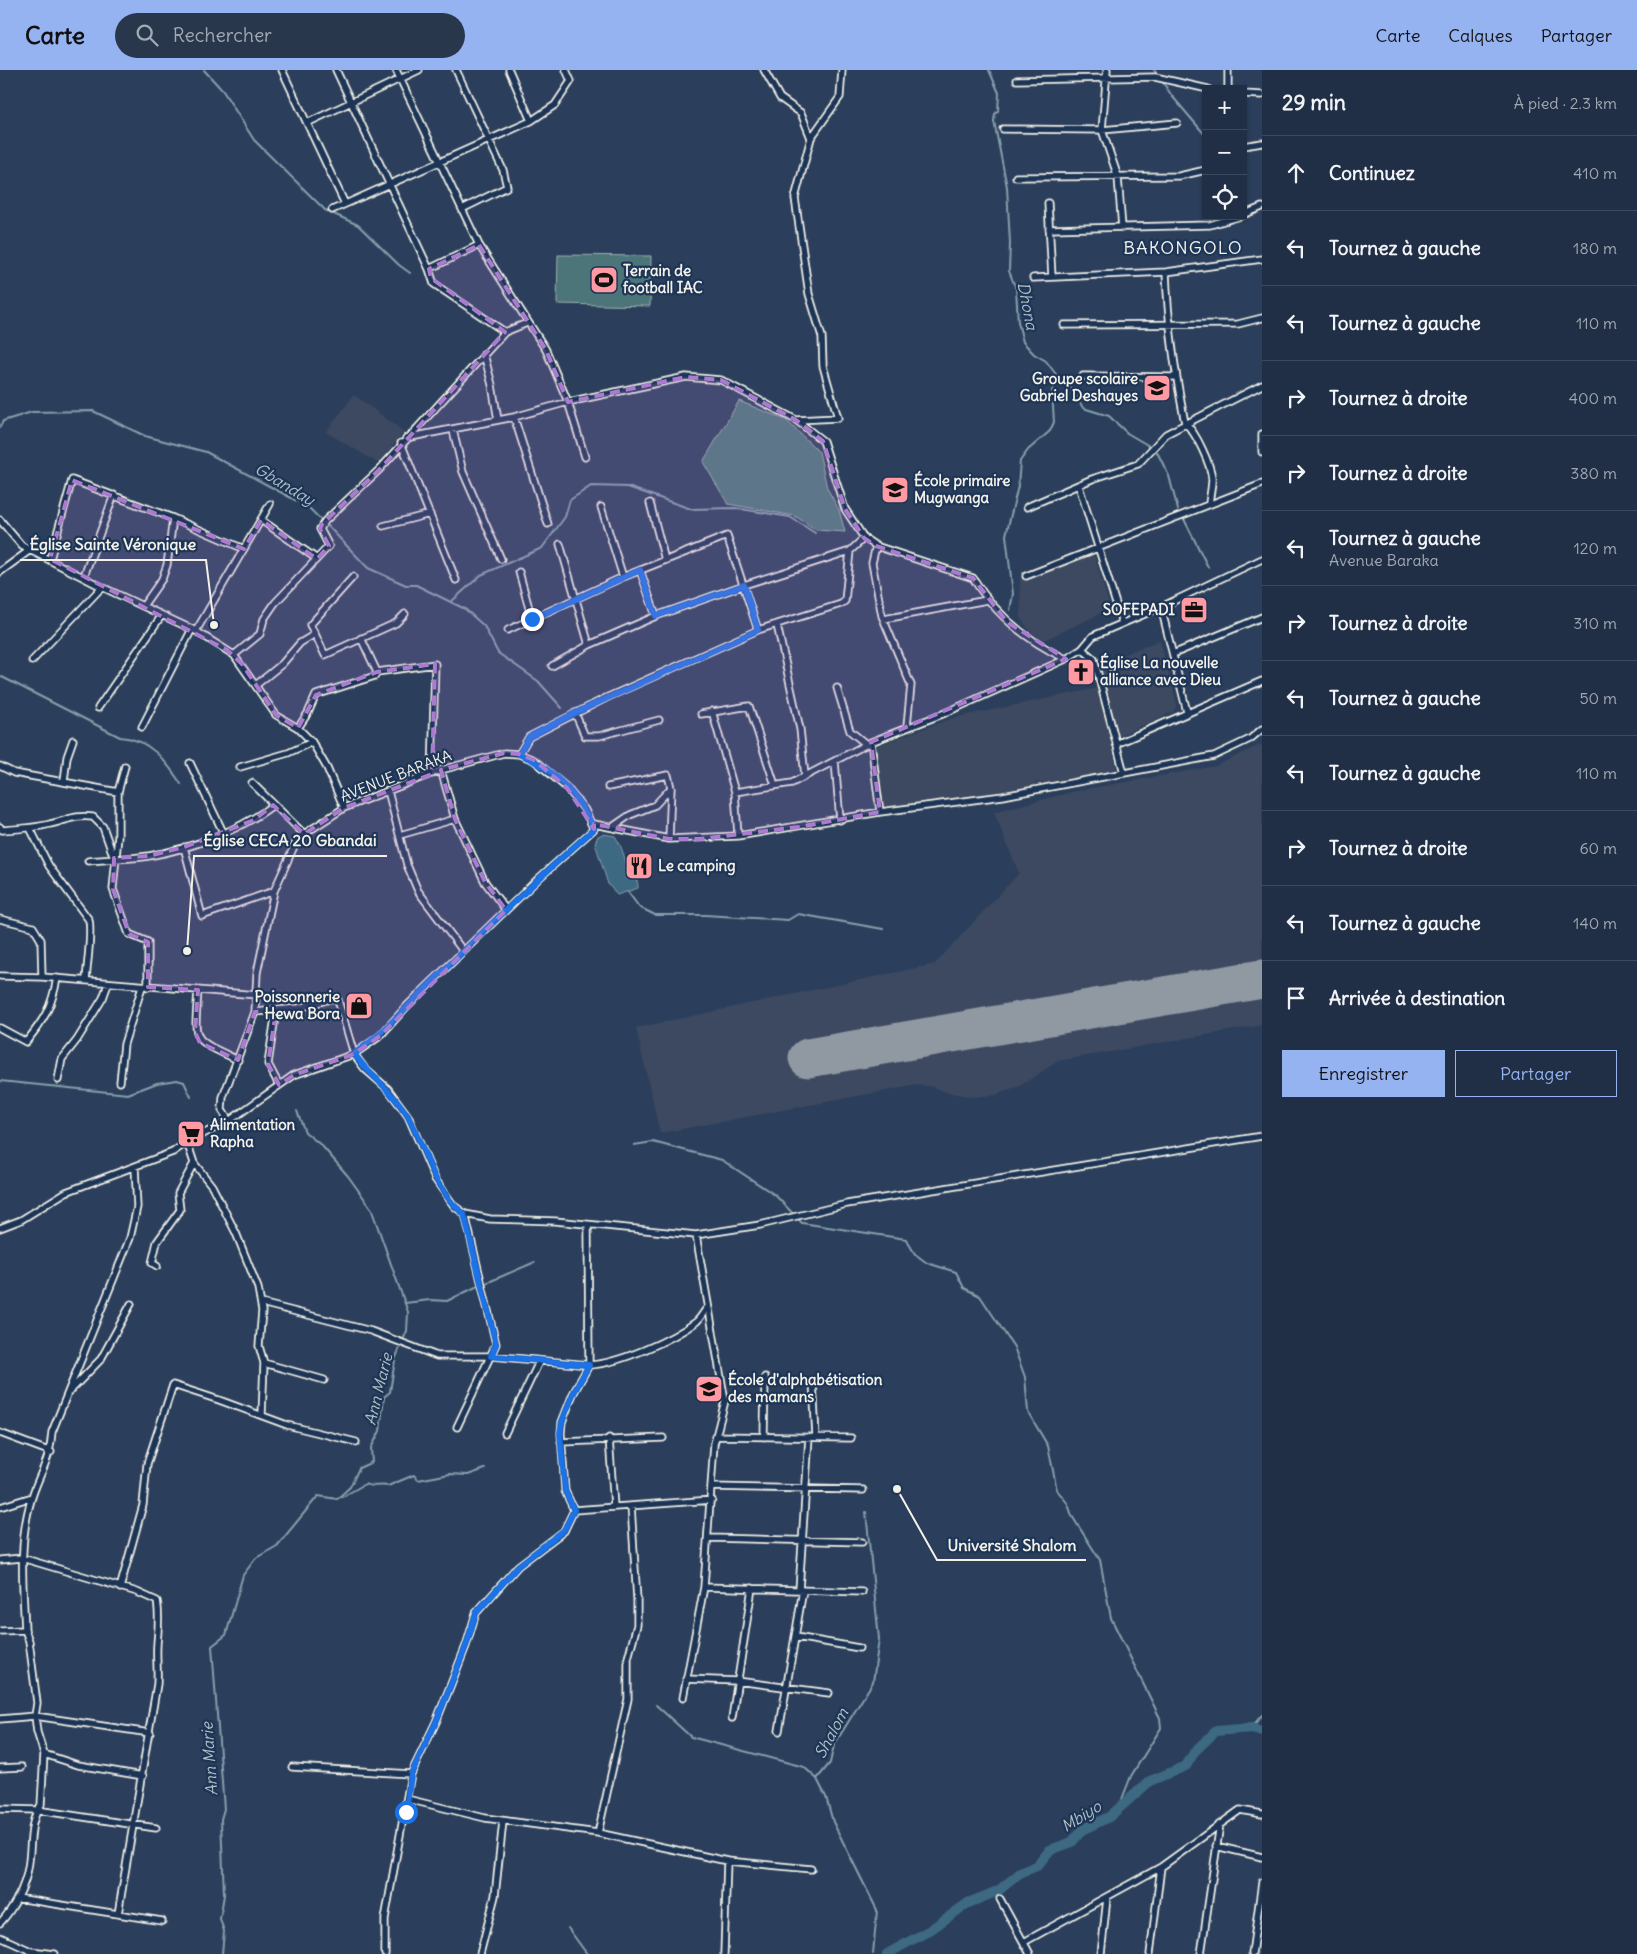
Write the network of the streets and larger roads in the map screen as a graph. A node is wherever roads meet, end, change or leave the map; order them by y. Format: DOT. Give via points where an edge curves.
graph roads {
  1 [pos="282,70"];
  2 [pos="336,70"];
  3 [pos="396,70"];
  4 [pos="419,70"];
  5 [pos="456,70"];
  6 [pos="510,70"];
  7 [pos="566,70"];
  8 [pos="764,70"];
  9 [pos="842,70"];
  10 [pos="1107,70"];
  11 [pos="1228,70"];
  12 [pos="1106,78"];
  13 [pos="400,79"];
  14 [pos="1017,80"];
  15 [pos="1228,85"];
  16 [pos="1202,88"];
  17 [pos="1247,94"];
  18 [pos="1262,95"];
  19 [pos="352,101"];
  20 [pos="531,121"];
  21 [pos="307,123"];
  22 [pos="1177,123"];
  23 [pos="1003,128"];
  24 [pos="1102,130"];
  25 [pos="810,138"];
  26 [pos="489,140"];
  27 [pos="1262,143"];
  28 [pos="1247,145"];
  29 [pos="440,162"];
  30 [pos="1202,171"];
  31 [pos="1016,177"];
  32 [pos="1118,177"];
  33 [pos="390,184"];
  34 [pos="1048,202"];
  35 [pos="345,204"];
  36 [pos="1262,207"];
  37 [pos="462,209"];
  38 [pos="332,210"];
  39 [pos="1247,214"];
  40 [pos="1228,220"];
  41 [pos="1122,228"];
  42 [pos="1049,229"];
  43 [pos="479,245"];
  44 [pos="1262,260"];
  45 [pos="429,269"];
  46 [pos="1166,272"];
  47 [pos="1052,277"];
  48 [pos="1033,278"];
  49 [pos="1262,318"];
  50 [pos="527,323"];
  51 [pos="1168,323"];
  52 [pos="1064,325"];
  53 [pos="505,332"];
  54 [pos="484,354"];
  55 [pos="1083,376"];
  56 [pos="1176,377"];
  57 [pos="1262,385"];
  58 [pos="568,402"];
  59 [pos="514,417"];
  60 [pos="498,420"];
  61 [pos="796,420"];
  62 [pos="1185,423"];
  63 [pos="453,430"];
  64 [pos="1262,434"];
  65 [pos="406,438"];
  66 [pos="401,443"];
  67 [pos="1262,452"];
  68 [pos="585,457"];
  69 [pos="1262,484"];
  70 [pos="1079,486"];
  71 [pos="114,495"];
  72 [pos="650,503"];
  73 [pos="1209,503"];
  74 [pos="270,504"];
  75 [pos="600,507"];
  76 [pos="1027,507"];
  77 [pos="430,514"];
  78 [pos="173,518"];
  79 [pos="0,520"];
  80 [pos="261,520"];
  81 [pos="548,524"];
  82 [pos="384,526"];
  83 [pos="864,538"];
  84 [pos="560,544"];
  85 [pos="876,546"];
  86 [pos="1099,548"];
  87 [pos="244,549"];
  88 [pos="30,550"];
  89 [pos="850,551"];
  90 [pos="50,559"];
  91 [pos="317,559"];
  92 [pos="501,559"];
  93 [pos="1262,559"];
  94 [pos="665,560"];
  95 [pos="640,570"];
  96 [pos="0,572"];
  97 [pos="519,572"];
  98 [pos="84,576"];
  99 [pos="1026,576"];
  100 [pos="353,577"];
  101 [pos="623,577"];
  102 [pos="456,580"];
  103 [pos="744,585"];
  104 [pos="102,587"];
  105 [pos="576,599"];
  106 [pos="986,600"];
  107 [pos="143,606"];
  108 [pos="1161,607"];
  109 [pos="405,614"];
  110 [pos="162,616"];
  111 [pos="656,616"];
  112 [pos="1262,617"];
  113 [pos="884,618"];
  114 [pos="532,619"];
  115 [pos="1122,623"];
  116 [pos="776,625"];
  117 [pos="194,630"];
  118 [pos="508,630"];
  119 [pos="758,630"];
  120 [pos="314,634"];
  121 [pos="361,638"];
  122 [pos="589,645"];
  123 [pos="1082,649"];
  124 [pos="1174,654"];
  125 [pos="234,655"];
  126 [pos="1066,659"];
  127 [pos="32,661"];
  128 [pos="552,666"];
  129 [pos="377,672"];
  130 [pos="1262,681"];
  131 [pos="256,685"];
  132 [pos="837,688"];
  133 [pos="98,708"];
  134 [pos="712,711"];
  135 [pos="1187,712"];
  136 [pos="575,713"];
  137 [pos="701,714"];
  138 [pos="659,720"];
  139 [pos="907,726"];
  140 [pos="142,727"];
  141 [pos="298,728"];
  142 [pos="1262,728"];
  143 [pos="73,740"];
  144 [pos="312,742"];
  145 [pos="868,743"];
  146 [pos="1116,744"];
  147 [pos="519,754"];
  148 [pos="835,761"];
  149 [pos="190,763"];
  150 [pos="0,766"];
  151 [pos="125,766"];
  152 [pos="240,767"];
  153 [pos="441,770"];
  154 [pos="1124,773"];
  155 [pos="432,774"];
  156 [pos="805,776"];
  157 [pos="64,781"];
  158 [pos="252,783"];
  159 [pos="775,785"];
  160 [pos="608,787"];
  161 [pos="671,788"];
  162 [pos="388,790"];
  163 [pos="118,792"];
  164 [pos="735,792"];
  165 [pos="273,805"];
  166 [pos="344,808"];
  167 [pos="880,812"];
  168 [pos="456,819"];
  169 [pos="840,820"];
  170 [pos="614,826"];
  171 [pos="1,828"];
  172 [pos="30,828"];
  173 [pos="594,829"];
  174 [pos="223,832"];
  175 [pos="304,834"];
  176 [pos="400,835"];
  177 [pos="0,836"];
  178 [pos="738,836"];
  179 [pos="669,839"];
  180 [pos="184,847"];
  181 [pos="114,858"];
  182 [pos="88,861"];
  183 [pos="274,891"];
  184 [pos="506,910"];
  185 [pos="0,919"];
  186 [pos="463,952"];
  187 [pos="0,976"];
  188 [pos="42,977"];
  189 [pos="57,978"];
  190 [pos="86,981"];
  191 [pos="108,984"];
  192 [pos="145,987"];
  193 [pos="198,990"];
  194 [pos="257,995"];
  195 [pos="276,1011"];
  196 [pos="255,1012"];
  197 [pos="0,1028"];
  198 [pos="354,1054"];
  199 [pos="238,1060"];
  200 [pos="58,1080"];
  201 [pos="120,1082"];
  202 [pos="279,1085"];
  203 [pos="229,1121"];
  204 [pos="1262,1136"];
  205 [pos="187,1142"];
  206 [pos="194,1163"];
  207 [pos="135,1167"];
  208 [pos="464,1214"];
  209 [pos="588,1225"];
  210 [pos="0,1228"];
  211 [pos="696,1235"];
  212 [pos="157,1266"];
  213 [pos="261,1303"];
  214 [pos="131,1304"];
  215 [pos="708,1307"];
  216 [pos="491,1356"];
  217 [pos="539,1362"];
  218 [pos="264,1363"];
  219 [pos="589,1365"];
  220 [pos="765,1377"];
  221 [pos="324,1380"];
  222 [pos="813,1381"];
  223 [pos="66,1395"];
  224 [pos="262,1415"];
  225 [pos="457,1428"];
  226 [pos="0,1433"];
  227 [pos="505,1433"];
  228 [pos="715,1436"];
  229 [pos="764,1437"];
  230 [pos="809,1437"];
  231 [pos="816,1437"];
  232 [pos="609,1438"];
  233 [pos="663,1438"];
  234 [pos="851,1438"];
  235 [pos="356,1442"];
  236 [pos="561,1442"];
  237 [pos="51,1452"];
  238 [pos="712,1487"];
  239 [pos="807,1488"];
  240 [pos="863,1490"];
  241 [pos="32,1497"];
  242 [pos="712,1500"];
  243 [pos="631,1506"];
  244 [pos="0,1507"];
  245 [pos="614,1507"];
  246 [pos="574,1510"];
  247 [pos="708,1538"];
  248 [pos="804,1540"];
  249 [pos="862,1542"];
  250 [pos="22,1558"];
  251 [pos="0,1560"];
  252 [pos="704,1587"];
  253 [pos="120,1588"];
  254 [pos="752,1588"];
  255 [pos="801,1590"];
  256 [pos="862,1592"];
  257 [pos="25,1630"];
  258 [pos="0,1631"];
  259 [pos="796,1637"];
  260 [pos="859,1648"];
  261 [pos="686,1678"];
  262 [pos="737,1681"];
  263 [pos="787,1686"];
  264 [pos="829,1693"];
  265 [pos="683,1698"];
  266 [pos="35,1716"];
  267 [pos="732,1718"];
  268 [pos="0,1719"];
  269 [pos="779,1732"];
  270 [pos="150,1733"];
  271 [pos="44,1754"];
  272 [pos="22,1767"];
  273 [pos="292,1767"];
  274 [pos="0,1768"];
  275 [pos="411,1774"];
  276 [pos="143,1776"];
  277 [pos="407,1799"];
  278 [pos="0,1808"];
  279 [pos="36,1810"];
  280 [pos="1262,1814"];
  281 [pos="503,1821"];
  282 [pos="134,1823"];
  283 [pos="1220,1824"];
  284 [pos="156,1828"];
  285 [pos="598,1833"];
  286 [pos="1216,1846"];
  287 [pos="1262,1857"];
  288 [pos="727,1861"];
  289 [pos="1160,1867"];
  290 [pos="810,1869"];
  291 [pos="1262,1882"];
  292 [pos="17,1898"];
  293 [pos="1000,1898"];
  294 [pos="1108,1898"];
  295 [pos="118,1914"];
  296 [pos="162,1921"];
  297 [pos="0,1923"];
  298 [pos="0,1937"];
  299 [pos="1024,1942"];
  300 [pos="55,1954"];
  301 [pos="385,1954"];
  302 [pos="480,1954"];
  303 [pos="724,1954"];
  304 [pos="1030,1954"];
  305 [pos="1101,1954"];
  306 [pos="1150,1954"];
  307 [pos="1201,1954"];
  308 [pos="1252,1954"];
  1 -- 21 [label="street"];
  2 -- 19 [label="street"];
  3 -- 13 [label="street"];
  4 -- 13 [label="street"];
  5 -- 26 [label="street"];
  6 -- 20 [label="street"];
  7 -- 20 [label="street" via="571,81 555,105"];
  8 -- 25 [label="street" via="780,98 801,113"];
  9 -- 25 [label="street" via="837,103"];
  10 -- 12 [label="street"];
  11 -- 15 [label="street"];
  12 -- 14 [label="street"];
  12 -- 16 [label="street" via="1155,77"];
  12 -- 24 [label="street"];
  13 -- 19 [label="street"];
  13 -- 29 [label="street"];
  17 -- 18 [label="street"];
  19 -- 21 [label="street"];
  19 -- 33 [label="street"];
  20 -- 26 [label="street"];
  21 -- 35 [label="street"];
  22 -- 24 [label="street"];
  23 -- 24 [label="street"];
  24 -- 32 [label="street"];
  25 -- 61 [label="street" via="795,198 809,294 822,337 823,366 838,418"];
  26 -- 29 [label="street"];
  26 -- 37 [label="street" via="507,187"];
  27 -- 28 [label="street"];
  29 -- 33 [label="street"];
  29 -- 37 [label="street"];
  30 -- 32 [label="street" via="1179,176"];
  31 -- 32 [label="street"];
  32 -- 41 [label="street"];
  33 -- 35 [label="street"];
  33 -- 45 [label="street"];
  34 -- 42 [label="street"];
  35 -- 38 [label="street"];
  36 -- 39 [label="street"];
  37 -- 43 [label="street"];
  40 -- 41 [label="street" via="1210,225"];
  41 -- 42 [label="street"];
  42 -- 47 [label="street"];
  43 -- 45 [label="street"];
  43 -- 50 [label="street"];
  44 -- 46 [label="street"];
  45 -- 53 [label="street" via="434,284"];
  46 -- 47 [label="street"];
  46 -- 51 [label="street"];
  47 -- 48 [label="street"];
  49 -- 51 [label="street" via="1238,324"];
  50 -- 53 [label="street"];
  50 -- 58 [label="street" via="546,350"];
  51 -- 52 [label="street"];
  51 -- 56 [label="street"];
  53 -- 54 [label="street"];
  54 -- 60 [label="street"];
  54 -- 65 [label="street"];
  55 -- 56 [label="street"];
  56 -- 62 [label="street"];
  57 -- 62 [label="street"];
  58 -- 59 [label="street"];
  58 -- 61 [label="street" via="686,377 702,377 722,380"];
  58 -- 68 [label="street"];
  59 -- 60 [label="street"];
  59 -- 81 [label="street"];
  60 -- 63 [label="street"];
  61 -- 83 [label="street" via="823,441 845,509"];
  62 -- 70 [label="street" via="1166,434 1138,464"];
  62 -- 73 [label="street" via="1191,428 1209,464 1212,478"];
  63 -- 65 [label="street"];
  63 -- 92 [label="street" via="463,472"];
  64 -- 67 [label="street"];
  65 -- 66 [label="street"];
  66 -- 77 [label="street"];
  66 -- 91 [label="street" via="379,470 324,523 320,529 329,546"];
  69 -- 73 [label="street"];
  70 -- 76 [label="street"];
  70 -- 86 [label="street"];
  71 -- 78 [label="street"];
  71 -- 90 [label="street" via="72,480"];
  71 -- 98 [label="street"];
  72 -- 94 [label="street"];
  73 -- 86 [label="street"];
  74 -- 80 [label="street"];
  75 -- 101 [label="street"];
  77 -- 82 [label="street"];
  77 -- 102 [label="street"];
  78 -- 87 [label="street"];
  78 -- 107 [label="street" via="167,565 162,579"];
  79 -- 88 [label="street" via="22,546"];
  80 -- 87 [label="street"];
  80 -- 91 [label="street"];
  83 -- 85 [label="street"];
  83 -- 89 [label="street"];
  84 -- 105 [label="street"];
  85 -- 106 [label="street" via="973,578"];
  85 -- 113 [label="street" via="872,564"];
  86 -- 99 [label="street"];
  86 -- 115 [label="street"];
  87 -- 117 [label="street"];
  88 -- 90 [label="street"];
  88 -- 96 [label="street"];
  89 -- 103 [label="street"];
  89 -- 116 [label="street" via="842,604"];
  90 -- 98 [label="street"];
  91 -- 125 [label="street" via="275,603 264,618 260,634"];
  93 -- 108 [label="street"];
  94 -- 95 [label="street"];
  94 -- 103 [label="street" via="727,536"];
  95 -- 101 [label="street"];
  95 -- 111 [label="street"];
  97 -- 114 [label="street"];
  98 -- 104 [label="street"];
  100 -- 120 [label="street" via="310,625"];
  101 -- 105 [label="street"];
  103 -- 111 [label="street"];
  103 -- 119 [label="street"];
  104 -- 107 [label="street"];
  104 -- 127 [label="street"];
  105 -- 114 [label="street"];
  105 -- 122 [label="street"];
  106 -- 113 [label="street"];
  106 -- 126 [label="street" via="1007,622"];
  107 -- 110 [label="street"];
  108 -- 115 [label="street"];
  108 -- 124 [label="street"];
  109 -- 121 [label="street" via="396,623"];
  110 -- 117 [label="street"];
  110 -- 133 [label="street"];
  111 -- 122 [label="street"];
  112 -- 124 [label="street"];
  113 -- 139 [label="street" via="911,685"];
  114 -- 118 [label="street"];
  115 -- 123 [label="street" via="1092,636"];
  116 -- 119 [label="street"];
  116 -- 156 [label="street" via="800,728"];
  117 -- 125 [label="street"];
  117 -- 140 [label="street"];
  119 -- 136 [label="street"];
  120 -- 121 [label="street" via="325,655"];
  120 -- 131 [label="street"];
  121 -- 129 [label="street"];
  122 -- 128 [label="street"];
  123 -- 126 [label="street"];
  123 -- 146 [label="street" via="1094,658"];
  124 -- 135 [label="street"];
  125 -- 131 [label="street"];
  126 -- 139 [label="street" via="945,713"];
  129 -- 141 [label="street" via="375,676 316,695"];
  129 -- 155 [label="street" via="435,664"];
  130 -- 135 [label="street"];
  131 -- 141 [label="street" via="276,715"];
  132 -- 145 [label="street" via="850,731"];
  134 -- 137 [label="street"];
  134 -- 159 [label="street" via="749,706"];
  134 -- 164 [label="street"];
  135 -- 146 [label="street"];
  136 -- 138 [label="street" via="585,736 599,736"];
  136 -- 147 [label="street" via="529,737"];
  139 -- 145 [label="street"];
  141 -- 144 [label="street"];
  142 -- 154 [label="street" via="1250,739 1214,756"];
  143 -- 157 [label="street"];
  144 -- 152 [label="street" via="288,753"];
  144 -- 166 [label="street"];
  145 -- 148 [label="street"];
  145 -- 167 [label="street"];
  146 -- 154 [label="street"];
  147 -- 153 [label="street, AVENUE BARAKA" via="504,753"];
  147 -- 173 [label="street" via="534,760 568,788 585,810"];
  148 -- 156 [label="street"];
  148 -- 169 [label="street"];
  149 -- 174 [label="street"];
  150 -- 157 [label="street" via="14,773"];
  151 -- 163 [label="street"];
  153 -- 155 [label="street, AVENUE BARAKA"];
  153 -- 168 [label="street"];
  154 -- 167 [label="street" via="1003,796"];
  155 -- 162 [label="street, AVENUE BARAKA"];
  156 -- 159 [label="street"];
  157 -- 163 [label="street"];
  158 -- 165 [label="street"];
  159 -- 164 [label="street"];
  160 -- 161 [label="street" via="668,775"];
  161 -- 170 [label="street" via="655,805"];
  161 -- 179 [label="street"];
  162 -- 166 [label="street, AVENUE BARAKA"];
  162 -- 176 [label="street"];
  163 -- 181 [label="street" via="118,836"];
  164 -- 178 [label="street"];
  165 -- 174 [label="street" via="254,820"];
  165 -- 175 [label="street"];
  166 -- 175 [label="street, AVENUE BARAKA"];
  167 -- 169 [label="street"];
  168 -- 176 [label="street"];
  168 -- 184 [label="street" via="485,882"];
  169 -- 178 [label="street"];
  170 -- 173 [label="street" via="594,824"];
  170 -- 179 [label="street"];
  171 -- 172 [label="street"];
  171 -- 177 [label="street"];
  172 -- 181 [label="street" via="77,815 93,817 103,828"];
  172 -- 190 [label="street" via="49,866 89,920"];
  173 -- 184 [label="street"];
  174 -- 180 [label="street"];
  175 -- 183 [label="street, AVENUE BARAKA" via="296,842"];
  176 -- 186 [label="street" via="407,865 418,891"];
  178 -- 179 [label="street"];
  180 -- 181 [label="street" via="148,856"];
  180 -- 183 [label="street" via="202,916"];
  181 -- 182 [label="street"];
  181 -- 192 [label="street" via="113,889 129,934 148,942"];
  183 -- 194 [label="street, AVENUE BARAKA" via="257,973"];
  184 -- 186 [label="street"];
  185 -- 188 [label="street" via="33,927 42,940"];
  186 -- 198 [label="street" via="380,1036"];
  187 -- 188 [label="street"];
  188 -- 189 [label="street"];
  189 -- 190 [label="street"];
  189 -- 197 [label="street" via="52,1004 26,1042"];
  190 -- 191 [label="street"];
  191 -- 192 [label="street"];
  191 -- 200 [label="street" via="88,1023 62,1058"];
  192 -- 193 [label="street"];
  192 -- 201 [label="street" via="124,1044"];
  193 -- 194 [label="street"];
  193 -- 199 [label="street" via="195,1032 200,1043"];
  194 -- 196 [label="street, AVENUE BARAKA"];
  195 -- 196 [label="street"];
  195 -- 198 [label="street" via="337,997"];
  195 -- 202 [label="street" via="268,1064"];
  196 -- 199 [label="street, AVENUE BARAKA"];
  198 -- 202 [label="street" via="294,1075"];
  198 -- 208 [label="street" via="397,1099 408,1116 435,1178 454,1206"];
  199 -- 203 [label="street, AVENUE BARAKA" via="223,1096 222,1110"];
  202 -- 203 [label="street"];
  203 -- 205 [label="street"];
  204 -- 211 [label="street" via="847,1204 760,1225"];
  205 -- 206 [label="street"];
  205 -- 207 [label="street" via="173,1152"];
  206 -- 212 [label="street" via="178,1192 180,1210 157,1242 152,1264"];
  206 -- 213 [label="street" via="212,1186 236,1233"];
  207 -- 210 [label="street" via="66,1192 22,1220"];
  207 -- 223 [label="street" via="137,1207 130,1238"];
  208 -- 209 [label="street" via="490,1219"];
  208 -- 216 [label="street" via="496,1344"];
  209 -- 211 [label="street"];
  209 -- 219 [label="street"];
  211 -- 215 [label="street"];
  213 -- 216 [label="street" via="371,1331 436,1356"];
  213 -- 218 [label="street" via="259,1346"];
  214 -- 223 [label="street" via="101,1359"];
  215 -- 219 [label="street" via="696,1321 658,1343 603,1364"];
  215 -- 228 [label="street" via="725,1401"];
  216 -- 217 [label="street"];
  216 -- 225 [label="street"];
  217 -- 219 [label="street"];
  217 -- 227 [label="street"];
  218 -- 221 [label="street"];
  218 -- 224 [label="street"];
  219 -- 236 [label="street" via="562,1422"];
  220 -- 229 [label="street"];
  222 -- 231 [label="street"];
  223 -- 237 [label="street" via="52,1432"];
  224 -- 235 [label="street" via="287,1425"];
  224 -- 253 [label="street" via="173,1386 149,1458 143,1505"];
  226 -- 237 [label="street"];
  228 -- 229 [label="street"];
  228 -- 238 [label="street"];
  229 -- 230 [label="street"];
  230 -- 231 [label="street"];
  230 -- 239 [label="street"];
  231 -- 234 [label="street"];
  232 -- 233 [label="street"];
  232 -- 236 [label="street"];
  232 -- 245 [label="street"];
  236 -- 246 [label="street" via="565,1491"];
  237 -- 241 [label="street"];
  238 -- 239 [label="street"];
  238 -- 242 [label="street"];
  239 -- 240 [label="street"];
  239 -- 248 [label="street"];
  241 -- 244 [label="street"];
  241 -- 250 [label="street"];
  242 -- 243 [label="street"];
  242 -- 247 [label="street"];
  243 -- 245 [label="street"];
  243 -- 285 [label="street" via="637,1625 628,1658 628,1699"];
  245 -- 246 [label="street"];
  246 -- 275 [label="street" via="564,1530 518,1566 476,1613 439,1713"];
  247 -- 248 [label="street"];
  247 -- 252 [label="street"];
  248 -- 249 [label="street"];
  248 -- 255 [label="street"];
  250 -- 251 [label="street"];
  250 -- 253 [label="street"];
  250 -- 257 [label="street"];
  252 -- 254 [label="street"];
  252 -- 261 [label="street"];
  253 -- 270 [label="street" via="157,1601 160,1614 156,1646 159,1666"];
  254 -- 255 [label="street"];
  254 -- 262 [label="street"];
  255 -- 256 [label="street"];
  255 -- 259 [label="street"];
  257 -- 258 [label="street"];
  257 -- 266 [label="street" via="37,1703"];
  259 -- 260 [label="street"];
  259 -- 263 [label="street"];
  261 -- 262 [label="street"];
  261 -- 265 [label="street"];
  262 -- 263 [label="street"];
  262 -- 267 [label="street"];
  263 -- 264 [label="street"];
  263 -- 269 [label="street"];
  266 -- 268 [label="street"];
  266 -- 270 [label="street"];
  266 -- 271 [label="street"];
  270 -- 276 [label="street"];
  271 -- 276 [label="street" via="78,1765"];
  271 -- 279 [label="street" via="41,1804"];
  272 -- 274 [label="street"];
  273 -- 275 [label="street"];
  275 -- 277 [label="street"];
  276 -- 282 [label="street"];
  277 -- 281 [label="street"];
  277 -- 301 [label="street" via="385,1919"];
  278 -- 279 [label="street"];
  279 -- 282 [label="street"];
  279 -- 292 [label="street" via="28,1868"];
  280 -- 283 [label="street" via="1240,1810"];
  281 -- 285 [label="street"];
  281 -- 302 [label="street" via="495,1896"];
  282 -- 284 [label="street"];
  282 -- 295 [label="street"];
  283 -- 286 [label="street"];
  283 -- 289 [label="street"];
  285 -- 288 [label="street"];
  286 -- 287 [label="street"];
  286 -- 307 [label="street"];
  288 -- 290 [label="street"];
  288 -- 303 [label="street"];
  289 -- 294 [label="street"];
  289 -- 306 [label="street"];
  291 -- 308 [label="street"];
  292 -- 295 [label="street"];
  292 -- 297 [label="street"];
  293 -- 299 [label="street"];
  294 -- 299 [label="street"];
  294 -- 305 [label="street"];
  295 -- 296 [label="street"];
  298 -- 300 [label="street" via="31,1950"];
  299 -- 304 [label="street"];
}
